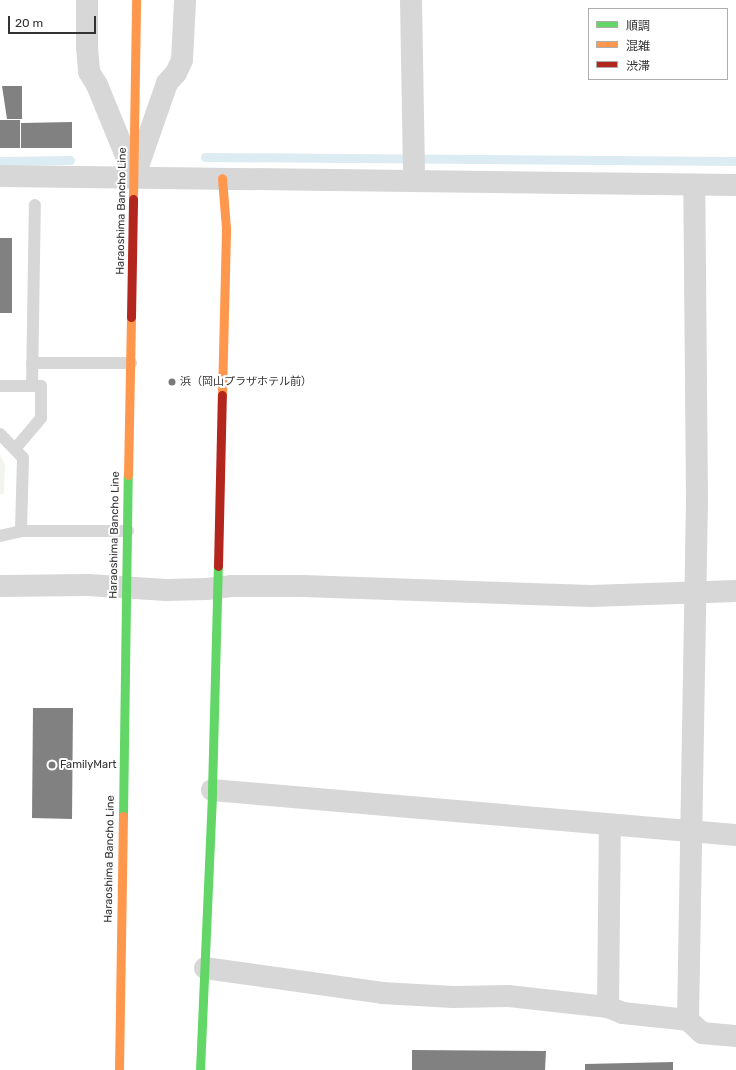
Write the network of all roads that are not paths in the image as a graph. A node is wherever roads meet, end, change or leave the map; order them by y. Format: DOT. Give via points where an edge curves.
graph roads {
  1 [pos="136,0"];
  2 [pos="185,0"];
  3 [pos="411,0"];
  4 [pos="86,1"];
  5 [pos="414,166"];
  6 [pos="0,176"];
  7 [pos="135,176"];
  8 [pos="222,178"];
  9 [pos="694,185"];
  10 [pos="736,185"];
  11 [pos="35,206"];
  12 [pos="32,363"];
  13 [pos="131,363"];
  14 [pos="0,386"];
  15 [pos="32,386"];
  16 [pos="0,434"];
  17 [pos="15,449"];
  18 [pos="21,531"];
  19 [pos="128,531"];
  20 [pos="0,536"];
  21 [pos="0,586"];
  22 [pos="217,587"];
  23 [pos="126,588"];
  24 [pos="736,591"];
  25 [pos="696,592"];
  26 [pos="212,790"];
  27 [pos="610,825"];
  28 [pos="692,831"];
  29 [pos="736,835"];
  30 [pos="205,968"];
  31 [pos="608,1007"];
  32 [pos="688,1020"];
  33 [pos="736,1036"];
  34 [pos="119,1070"];
  35 [pos="200,1070"];
  1 -- 7 [label="main road, Haraoshima Bancho Line"];
  2 -- 7 [label="street" via="182,60 176,73 167,83"];
  3 -- 5 [label="street"];
  4 -- 7 [label="street" via="86,47 90,72"];
  5 -- 8 [label="street"];
  5 -- 9 [label="street"];
  6 -- 7 [label="street"];
  7 -- 8 [label="street"];
  7 -- 13 [label="main road, Haraoshima Bancho Line"];
  8 -- 22 [label="main road" via="226,228"];
  9 -- 10 [label="street"];
  9 -- 25 [label="street"];
  11 -- 12 [label="lane"];
  12 -- 13 [label="lane"];
  12 -- 15 [label="lane"];
  13 -- 19 [label="main road, Haraoshima Bancho Line"];
  14 -- 15 [label="lane"];
  15 -- 17 [label="lane" via="42,386 41,418"];
  16 -- 17 [label="lane"];
  17 -- 18 [label="lane" via="23,458"];
  18 -- 19 [label="lane"];
  18 -- 20 [label="lane"];
  19 -- 23 [label="main road, Haraoshima Bancho Line"];
  21 -- 23 [label="street" via="88,585"];
  22 -- 23 [label="street" via="166,590"];
  22 -- 25 [label="street" via="303,586 591,596"];
  22 -- 26 [label="main road"];
  23 -- 34 [label="main road, Haraoshima Bancho Line"];
  24 -- 25 [label="street"];
  25 -- 28 [label="street"];
  26 -- 27 [label="street"];
  26 -- 30 [label="main road"];
  27 -- 28 [label="street"];
  27 -- 31 [label="street"];
  28 -- 29 [label="street"];
  28 -- 32 [label="street"];
  30 -- 31 [label="street" via="382,993 453,997 508,996"];
  30 -- 35 [label="main road"];
  31 -- 32 [label="street" via="623,1013"];
  32 -- 33 [label="street" via="702,1033"];
}
